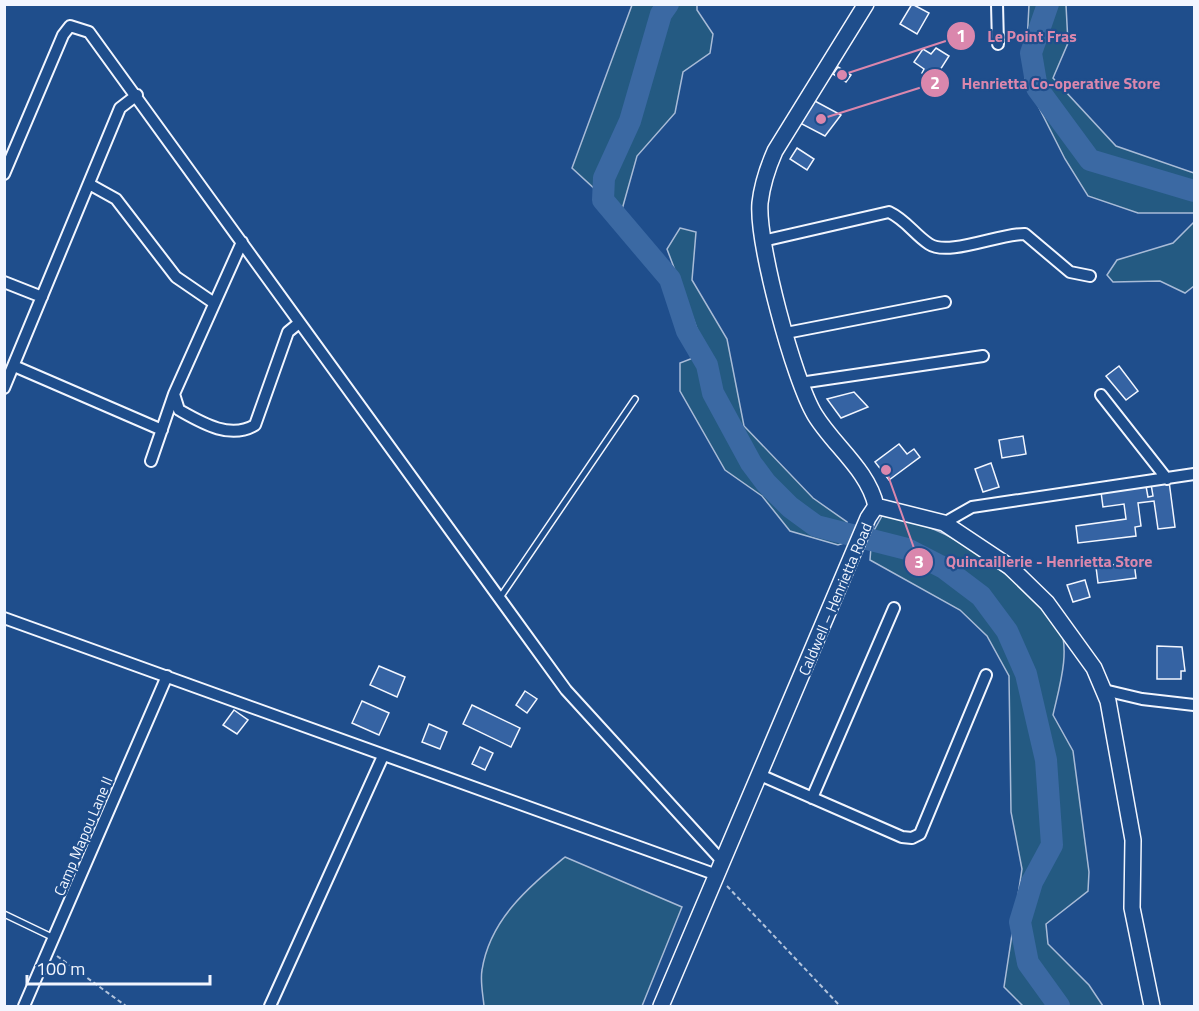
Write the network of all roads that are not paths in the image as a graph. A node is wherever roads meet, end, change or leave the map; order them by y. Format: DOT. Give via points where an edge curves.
graph roads {
  1 [pos="866,4"];
  2 [pos="997,4"];
  3 [pos="998,44"];
  4 [pos="137,95"];
  5 [pos="4,140"];
  6 [pos="16,145"];
  7 [pos="4,174"];
  8 [pos="88,184"];
  9 [pos="763,241"];
  10 [pos="242,242"];
  11 [pos="1090,276"];
  12 [pos="4,282"];
  13 [pos="42,297"];
  14 [pos="945,302"];
  15 [pos="214,303"];
  16 [pos="299,323"];
  17 [pos="786,333"];
  18 [pos="983,356"];
  19 [pos="14,366"];
  20 [pos="800,383"];
  21 [pos="4,388"];
  22 [pos="174,394"];
  23 [pos="1101,395"];
  24 [pos="635,399"];
  25 [pos="162,430"];
  26 [pos="151,461"];
  27 [pos="1194,474"];
  28 [pos="1167,479"];
  29 [pos="872,512"];
  30 [pos="944,524"];
  31 [pos="499,599"];
  32 [pos="894,608"];
  33 [pos="4,618"];
  34 [pos="986,675"];
  35 [pos="167,676"];
  36 [pos="1104,690"];
  37 [pos="1194,705"];
  38 [pos="383,756"];
  39 [pos="760,775"];
  40 [pos="812,798"];
  41 [pos="719,868"];
  42 [pos="4,914"];
  43 [pos="55,939"];
  44 [pos="24,1006"];
  45 [pos="270,1006"];
  46 [pos="661,1006"];
  47 [pos="1152,1006"];
  1 -- 9 [label="main road, Caldwell – Henrietta Road" via="766,170 760,203"];
  2 -- 3 [label="street"];
  4 -- 6 [label="street" via="89,32 70,26"];
  4 -- 8 [label="street" via="120,108"];
  4 -- 10 [label="street"];
  5 -- 6 [label="street"];
  6 -- 7 [label="street"];
  8 -- 13 [label="street"];
  8 -- 15 [label="street" via="116,199 176,277"];
  9 -- 11 [label="street" via="889,212 936,246 1025,234 1070,272"];
  9 -- 17 [label="main road, Caldwell – Henrietta Road"];
  10 -- 15 [label="street"];
  10 -- 16 [label="street"];
  12 -- 13 [label="street"];
  13 -- 19 [label="street"];
  14 -- 17 [label="street"];
  15 -- 22 [label="street"];
  16 -- 22 [label="street" via="288,332 255,424 246,430 228,431 201,422 179,410"];
  16 -- 31 [label="street"];
  17 -- 20 [label="main road, Caldwell – Henrietta Road"];
  18 -- 20 [label="street"];
  19 -- 21 [label="street"];
  19 -- 25 [label="street"];
  20 -- 29 [label="main road, Caldwell – Henrietta Road" via="816,417 862,475 873,495"];
  22 -- 25 [label="street"];
  23 -- 28 [label="street"];
  24 -- 31 [label="lane"];
  25 -- 26 [label="street"];
  27 -- 28 [label="street"];
  28 -- 30 [label="street" via="972,507"];
  29 -- 30 [label="main road"];
  29 -- 39 [label="main road, Caldwell – Henrietta Road"];
  30 -- 36 [label="main road" via="1010,567 1047,603 1089,660"];
  31 -- 41 [label="street" via="566,690"];
  32 -- 40 [label="street"];
  33 -- 35 [label="street"];
  34 -- 40 [label="street" via="920,834 902,837"];
  35 -- 38 [label="street"];
  35 -- 43 [label="street, Camp Mapou Lane II"];
  36 -- 37 [label="street"];
  36 -- 47 [label="main road" via="1133,840 1132,908"];
  38 -- 41 [label="street"];
  38 -- 45 [label="street"];
  39 -- 40 [label="street"];
  39 -- 41 [label="main road, Caldwell – Henrietta Road"];
  41 -- 46 [label="main road, Caldwell – Henrietta Road"];
  42 -- 43 [label="lane"];
  43 -- 44 [label="street, Camp Mapou Lane II"];
}
